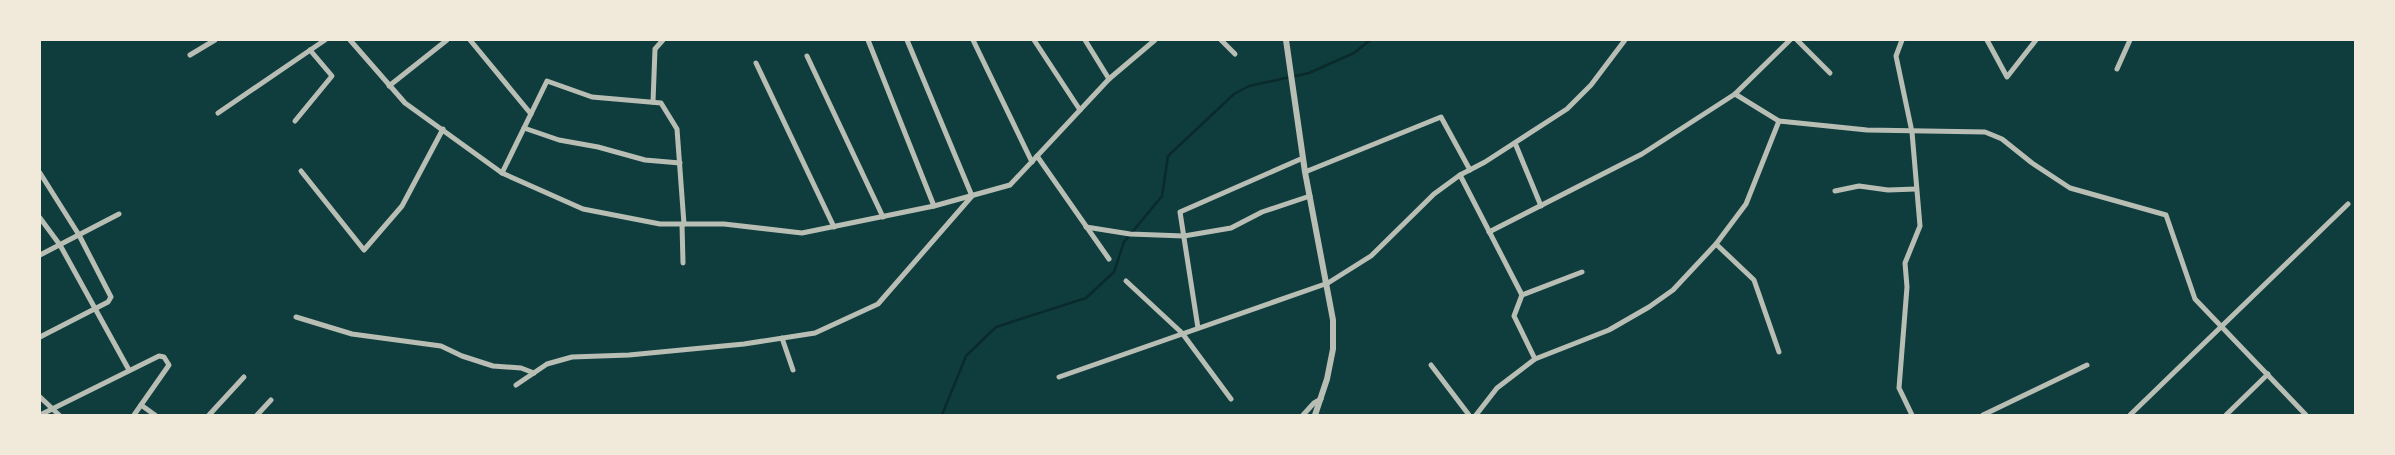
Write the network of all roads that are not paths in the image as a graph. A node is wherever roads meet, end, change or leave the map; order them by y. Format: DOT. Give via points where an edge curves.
graph roads {
  1 [pos="214,40"];
  2 [pos="325,40"];
  3 [pos="350,40"];
  4 [pos="447,40"];
  5 [pos="470,40"];
  6 [pos="663,40"];
  7 [pos="868,40"];
  8 [pos="908,40"];
  9 [pos="973,40"];
  10 [pos="1034,40"];
  11 [pos="1085,40"];
  12 [pos="1155,40"];
  13 [pos="1221,40"];
  14 [pos="1286,40"];
  15 [pos="1624,40"];
  16 [pos="1790,40"];
  17 [pos="1797,40"];
  18 [pos="1902,40"];
  19 [pos="1987,40"];
  20 [pos="2036,40"];
  21 [pos="2130,40"];
  22 [pos="310,50"];
  23 [pos="1235,54"];
  24 [pos="190,55"];
  25 [pos="807,56"];
  26 [pos="756,63"];
  27 [pos="2117,69"];
  28 [pos="1830,74"];
  29 [pos="1109,79"];
  30 [pos="389,86"];
  31 [pos="1734,94"];
  32 [pos="653,102"];
  33 [pos="1080,110"];
  34 [pos="218,113"];
  35 [pos="531,114"];
  36 [pos="295,121"];
  37 [pos="1779,121"];
  38 [pos="524,128"];
  39 [pos="443,130"];
  40 [pos="1912,132"];
  41 [pos="1515,143"];
  42 [pos="1038,156"];
  43 [pos="1302,158"];
  44 [pos="1032,162"];
  45 [pos="680,163"];
  46 [pos="1470,170"];
  47 [pos="301,171"];
  48 [pos="1305,172"];
  49 [pos="40,173"];
  50 [pos="502,173"];
  51 [pos="1460,175"];
  52 [pos="42,180"];
  53 [pos="1916,189"];
  54 [pos="1835,191"];
  55 [pos="972,196"];
  56 [pos="1310,196"];
  57 [pos="2348,204"];
  58 [pos="934,206"];
  59 [pos="1540,206"];
  60 [pos="119,214"];
  61 [pos="882,217"];
  62 [pos="40,218"];
  63 [pos="683,224"];
  64 [pos="834,227"];
  65 [pos="1086,227"];
  66 [pos="1490,232"];
  67 [pos="79,235"];
  68 [pos="1184,236"];
  69 [pos="1716,244"];
  70 [pos="60,245"];
  71 [pos="40,255"];
  72 [pos="1108,259"];
  73 [pos="683,263"];
  74 [pos="1582,272"];
  75 [pos="1126,281"];
  76 [pos="1328,283"];
  77 [pos="1522,295"];
  78 [pos="95,309"];
  79 [pos="296,316"];
  80 [pos="2222,326"];
  81 [pos="1198,328"];
  82 [pos="1182,333"];
  83 [pos="40,337"];
  84 [pos="782,338"];
  85 [pos="1779,352"];
  86 [pos="1535,359"];
  87 [pos="1431,365"];
  88 [pos="2087,365"];
  89 [pos="129,370"];
  90 [pos="793,370"];
  91 [pos="534,373"];
  92 [pos="2268,374"];
  93 [pos="244,377"];
  94 [pos="1059,377"];
  95 [pos="516,385"];
  96 [pos="40,397"];
  97 [pos="1231,398"];
  98 [pos="1321,399"];
  99 [pos="271,400"];
  100 [pos="142,405"];
  101 [pos="52,408"];
  102 [pos="40,415"];
  103 [pos="60,415"];
  104 [pos="134,415"];
  105 [pos="155,415"];
  106 [pos="209,415"];
  107 [pos="257,415"];
  108 [pos="1303,415"];
  109 [pos="1315,415"];
  110 [pos="1469,415"];
  111 [pos="1476,415"];
  112 [pos="1912,415"];
  113 [pos="1983,415"];
  114 [pos="2130,415"];
  115 [pos="2226,415"];
  116 [pos="2306,415"];
  1 -- 24 [label="street"];
  2 -- 22 [label="street"];
  3 -- 30 [label="street"];
  4 -- 30 [label="street"];
  5 -- 35 [label="street"];
  6 -- 32 [label="street" via="655,50"];
  7 -- 58 [label="street"];
  8 -- 55 [label="street"];
  9 -- 44 [label="street"];
  10 -- 33 [label="street"];
  11 -- 29 [label="street"];
  12 -- 29 [label="street"];
  13 -- 23 [label="street"];
  14 -- 43 [label="street"];
  15 -- 41 [label="street" via="1591,85 1567,110"];
  16 -- 31 [label="street"];
  17 -- 28 [label="street"];
  18 -- 40 [label="street" via="1896,56"];
  19 -- 20 [label="street" via="2007,77"];
  21 -- 27 [label="street"];
  22 -- 34 [label="street"];
  22 -- 36 [label="street" via="332,76"];
  25 -- 61 [label="street"];
  26 -- 64 [label="street"];
  29 -- 33 [label="street"];
  30 -- 39 [label="street" via="404,103"];
  31 -- 37 [label="street"];
  31 -- 59 [label="street" via="1642,154"];
  32 -- 35 [label="street" via="592,97 547,81"];
  32 -- 45 [label="street" via="661,103 677,130"];
  33 -- 42 [label="street"];
  35 -- 38 [label="street"];
  37 -- 40 [label="street"];
  37 -- 69 [label="street" via="1746,204"];
  38 -- 45 [label="street" via="559,140 645,160"];
  38 -- 50 [label="street"];
  39 -- 47 [label="street" via="402,206 364,250"];
  39 -- 50 [label="street"];
  40 -- 53 [label="street"];
  40 -- 80 [label="street" via="1985,132 2002,138 2070,188 2166,215 2195,299"];
  41 -- 46 [label="street"];
  41 -- 59 [label="street"];
  42 -- 44 [label="street"];
  42 -- 65 [label="street"];
  43 -- 48 [label="street"];
  43 -- 68 [label="street" via="1180,212"];
  44 -- 55 [label="street" via="1010,185"];
  45 -- 63 [label="street"];
  46 -- 48 [label="street" via="1441,117"];
  46 -- 51 [label="street"];
  48 -- 56 [label="street"];
  49 -- 52 [label="street"];
  50 -- 63 [label="street" via="582,209 660,224"];
  51 -- 66 [label="street"];
  51 -- 76 [label="street" via="1434,194 1371,256"];
  52 -- 67 [label="street"];
  53 -- 54 [label="street" via="1859,186"];
  53 -- 112 [label="street" via="1920,226 1905,263 1907,287 1899,388"];
  55 -- 58 [label="street"];
  55 -- 84 [label="street" via="878,304 815,333"];
  56 -- 68 [label="street" via="1262,212 1231,228"];
  56 -- 76 [label="street"];
  57 -- 80 [label="street"];
  58 -- 61 [label="street"];
  59 -- 66 [label="street"];
  60 -- 67 [label="street"];
  61 -- 64 [label="street"];
  62 -- 70 [label="street"];
  63 -- 64 [label="street" via="724,224 802,234"];
  63 -- 73 [label="street"];
  65 -- 68 [label="street" via="1130,234"];
  65 -- 72 [label="street"];
  66 -- 77 [label="street"];
  67 -- 70 [label="street"];
  67 -- 78 [label="street" via="111,297"];
  68 -- 81 [label="street"];
  69 -- 85 [label="street" via="1754,280"];
  69 -- 86 [label="street" via="1673,290 1650,307 1609,330"];
  70 -- 71 [label="street"];
  70 -- 78 [label="street"];
  74 -- 77 [label="street"];
  75 -- 82 [label="street"];
  76 -- 81 [label="street"];
  76 -- 98 [label="street" via="1333,349"];
  77 -- 86 [label="street" via="1514,316"];
  78 -- 83 [label="street"];
  78 -- 89 [label="street"];
  79 -- 91 [label="street" via="352,334 441,346 493,366 521,368"];
  80 -- 92 [label="street"];
  80 -- 114 [label="street"];
  81 -- 82 [label="street"];
  82 -- 94 [label="street"];
  82 -- 97 [label="street"];
  84 -- 90 [label="street"];
  84 -- 91 [label="street" via="629,355 572,357 547,364"];
  86 -- 111 [label="street" via="1497,388"];
  87 -- 110 [label="street"];
  88 -- 113 [label="street"];
  89 -- 100 [label="street" via="159,356 168,360 169,365"];
  89 -- 101 [label="street"];
  91 -- 95 [label="street"];
  92 -- 115 [label="street"];
  92 -- 116 [label="street"];
  93 -- 106 [label="street"];
  96 -- 101 [label="street"];
  98 -- 108 [label="street"];
  98 -- 109 [label="street"];
  99 -- 107 [label="street"];
  100 -- 104 [label="street"];
  100 -- 105 [label="street"];
  101 -- 102 [label="street"];
  101 -- 103 [label="street"];
}
